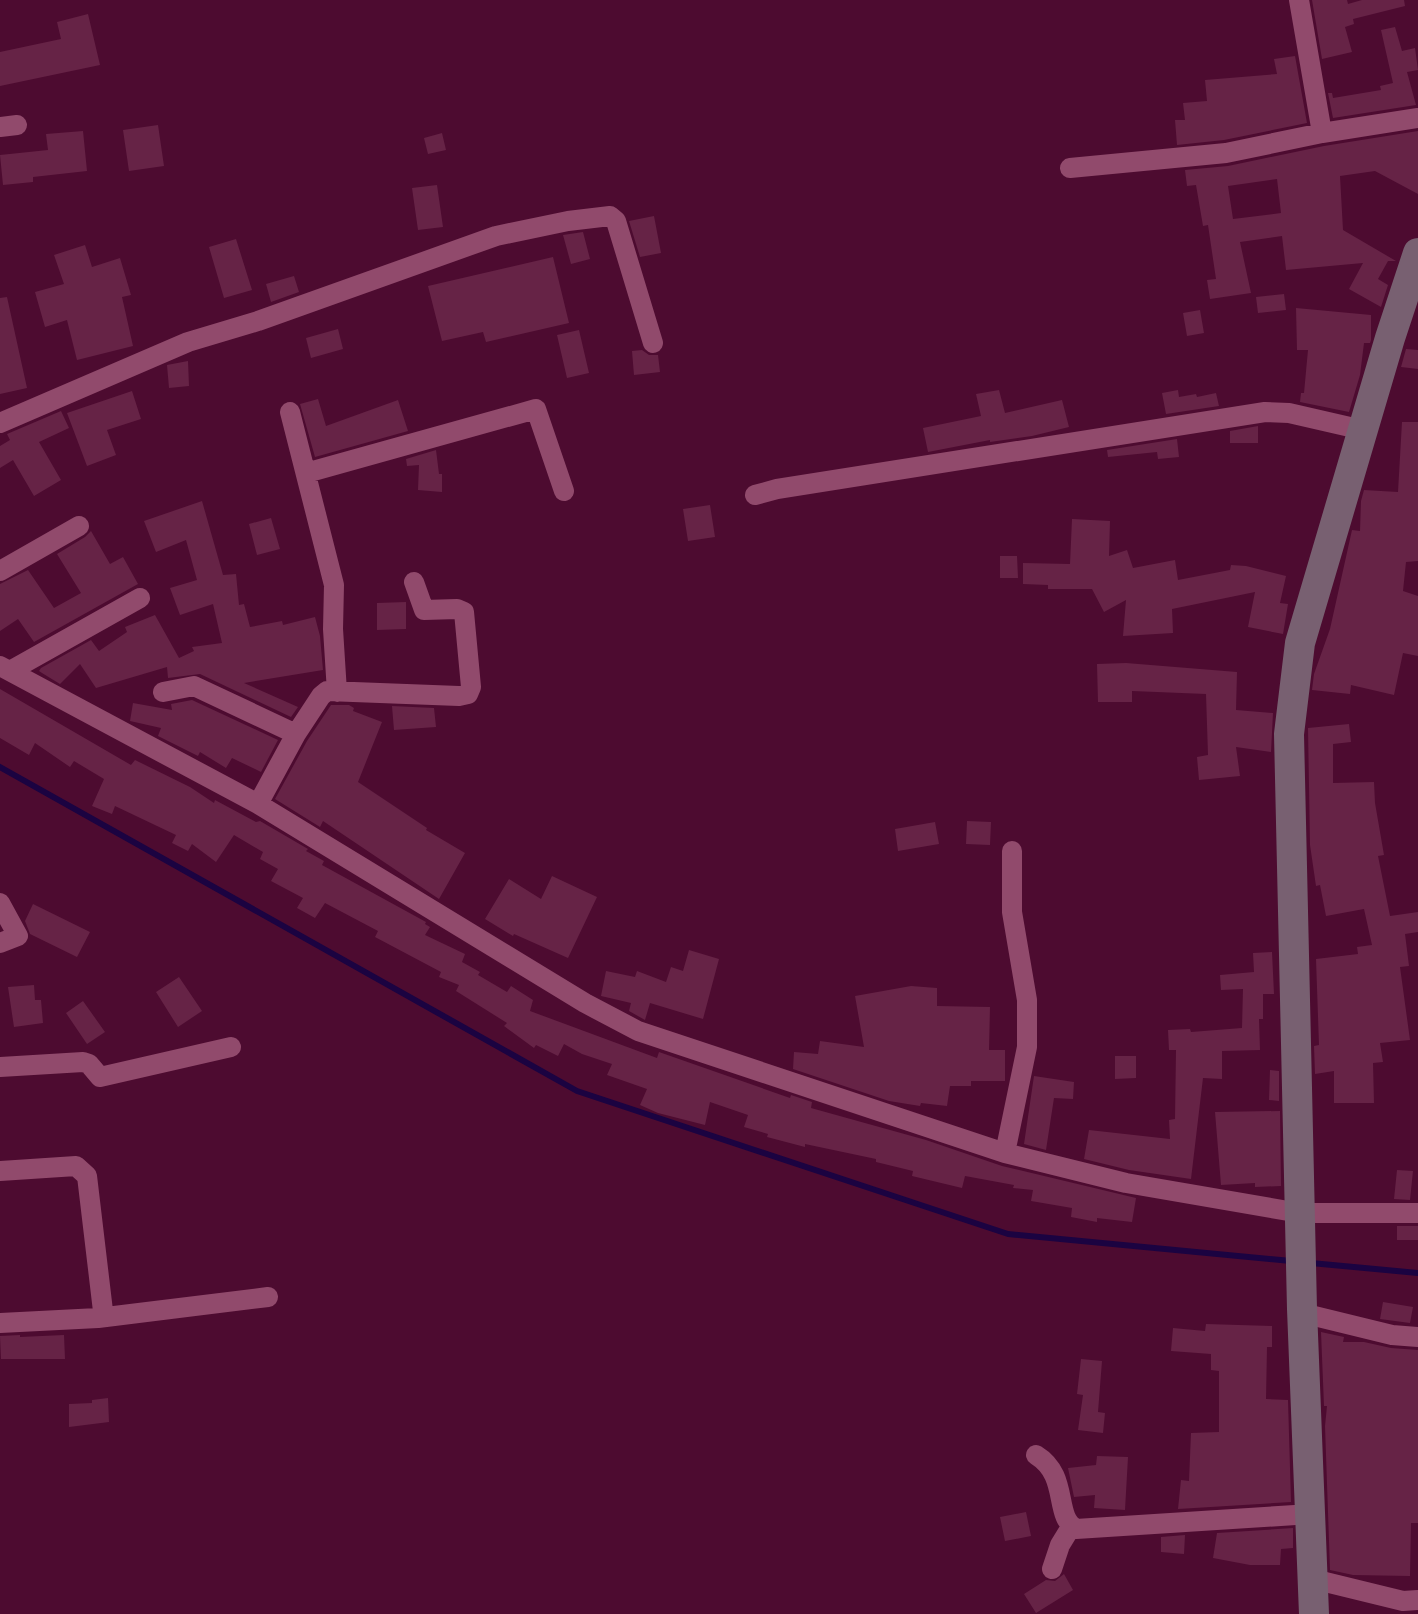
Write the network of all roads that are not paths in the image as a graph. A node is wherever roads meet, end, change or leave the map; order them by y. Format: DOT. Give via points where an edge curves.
graph roads {
  1 [pos="1299,0"];
  2 [pos="1418,118"];
  3 [pos="1322,133"];
  4 [pos="1070,168"];
  5 [pos="1418,253"];
  6 [pos="653,343"];
  7 [pos="290,412"];
  8 [pos="0,423"];
  9 [pos="1363,430"];
  10 [pos="306,473"];
  11 [pos="564,491"];
  12 [pos="755,495"];
  13 [pos="79,526"];
  14 [pos="0,571"];
  15 [pos="414,582"];
  16 [pos="140,598"];
  17 [pos="5,668"];
  18 [pos="163,692"];
  19 [pos="337,692"];
  20 [pos="296,734"];
  21 [pos="258,804"];
  22 [pos="1012,851"];
  23 [pos="0,903"];
  24 [pos="0,943"];
  25 [pos="231,1047"];
  26 [pos="0,1067"];
  27 [pos="1005,1153"];
  28 [pos="0,1171"];
  29 [pos="1418,1213"];
  30 [pos="1300,1224"];
  31 [pos="268,1297"];
  32 [pos="1302,1311"];
  33 [pos="98,1318"];
  34 [pos="0,1323"];
  35 [pos="1418,1337"];
  36 [pos="1036,1455"];
  37 [pos="1311,1514"];
  38 [pos="1071,1527"];
  39 [pos="1052,1569"];
  40 [pos="1313,1579"];
  41 [pos="1418,1600"];
  42 [pos="1314,1614"];
  1 -- 3 [label="street"];
  2 -- 3 [label="street"];
  3 -- 4 [label="street" via="1226,153"];
  5 -- 9 [label="street"];
  6 -- 8 [label="street" via="616,221 610,216 568,221 496,236 188,342"];
  7 -- 10 [label="street"];
  9 -- 12 [label="street" via="1265,412"];
  9 -- 30 [label="street" via="1300,643 1289,734"];
  10 -- 11 [label="street" via="536,409"];
  10 -- 19 [label="street" via="334,585"];
  13 -- 14 [label="street"];
  15 -- 19 [label="street" via="424,610 464,612 468,694"];
  16 -- 17 [label="street"];
  17 -- 21 [label="street"];
  18 -- 20 [label="street" via="194,686"];
  19 -- 20 [label="street" via="321,696"];
  20 -- 21 [label="street"];
  21 -- 27 [label="street" via="638,1031"];
  22 -- 27 [label="street" via="1012,912 1027,1000 1027,1047"];
  23 -- 24 [label="street" via="18,936"];
  25 -- 26 [label="street" via="100,1077 83,1062"];
  27 -- 30 [label="street"];
  28 -- 33 [label="street" via="76,1166 87,1176 103,1311"];
  29 -- 30 [label="street"];
  30 -- 32 [label="street"];
  31 -- 33 [label="street"];
  32 -- 35 [label="street" via="1380,1333"];
  32 -- 37 [label="street"];
  33 -- 34 [label="street"];
  36 -- 38 [label="street" via="1058,1479 1064,1517"];
  37 -- 38 [label="street"];
  37 -- 40 [label="street"];
  38 -- 39 [label="street"];
  40 -- 41 [label="street"];
  40 -- 42 [label="street"];
}
